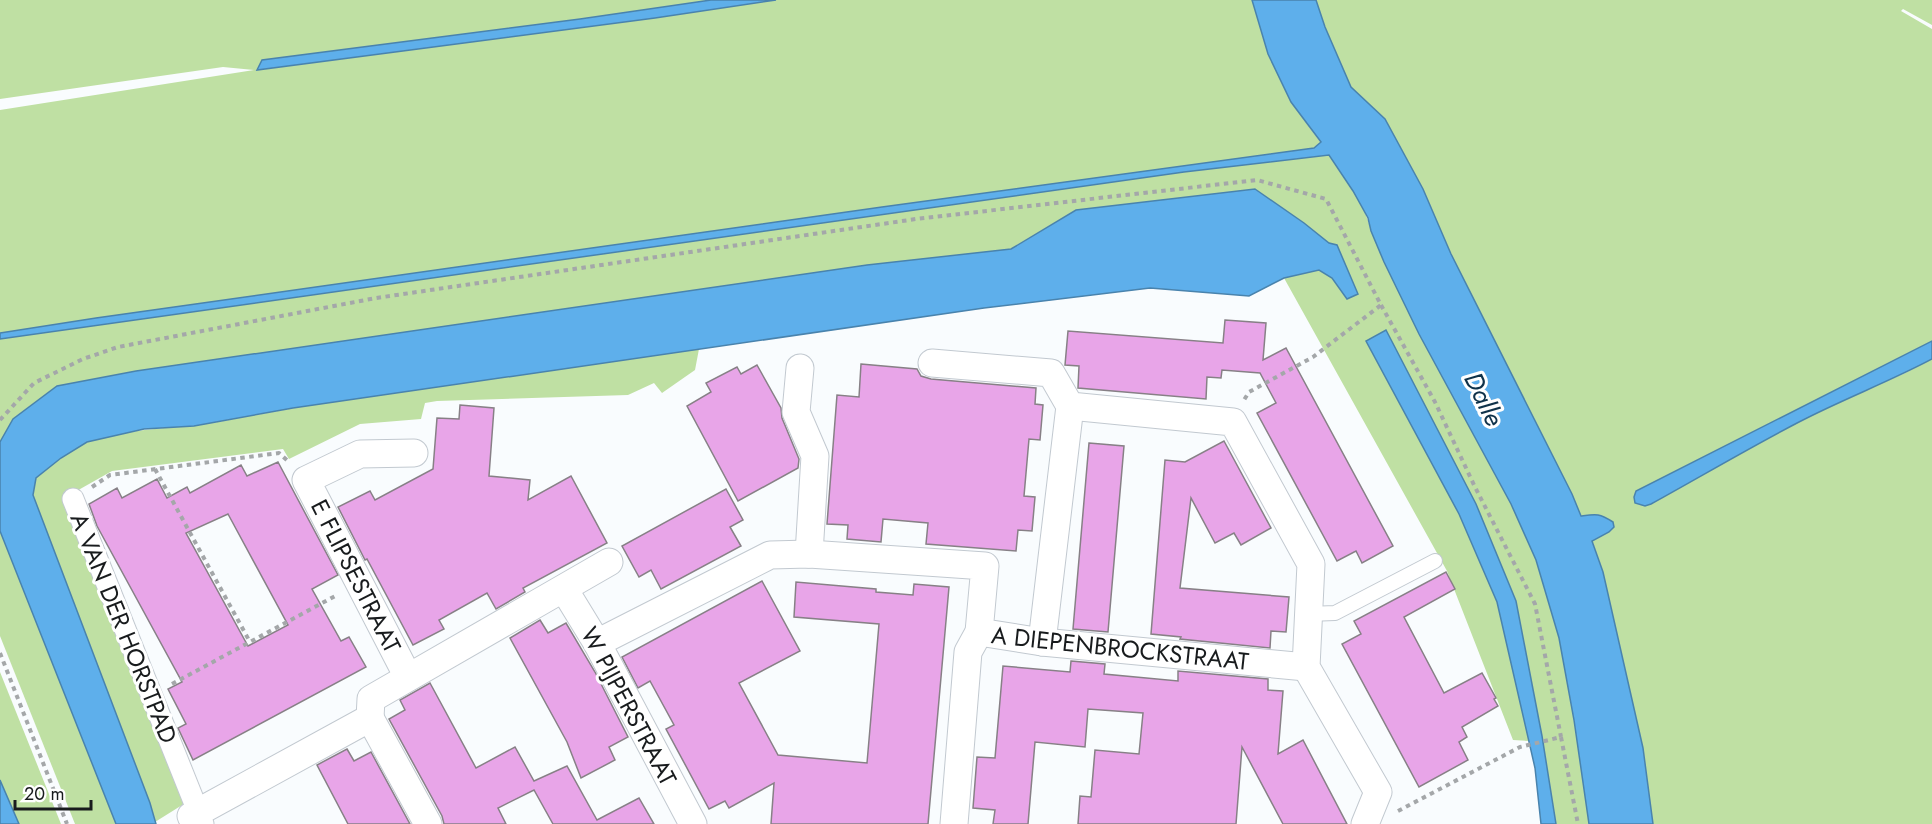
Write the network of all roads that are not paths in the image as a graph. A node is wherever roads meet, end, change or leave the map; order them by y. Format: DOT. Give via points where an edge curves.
graph roads {
  1 [pos="932,363"];
  2 [pos="800,368"];
  3 [pos="1070,406"];
  4 [pos="414,453"];
  5 [pos="73,499"];
  6 [pos="809,554"];
  7 [pos="1435,561"];
  8 [pos="609,562"];
  9 [pos="564,589"];
  10 [pos="1308,614"];
  11 [pos="979,632"];
  12 [pos="1042,642"];
  13 [pos="597,643"];
  14 [pos="1306,667"];
  15 [pos="408,677"];
  16 [pos="370,718"];
  17 [pos="197,817"];
  18 [pos="428,824"];
  19 [pos="693,824"];
  20 [pos="954,824"];
  21 [pos="1365,824"];
  1 -- 3 [label="street" via="1051,373"];
  2 -- 6 [label="street" via="795,412 815,456"];
  3 -- 10 [label="street" via="1233,422 1311,564"];
  3 -- 12 [label="street"];
  4 -- 15 [label="street, E FLIPSESTRAAT" via="360,454 306,480"];
  5 -- 17 [label="street, A VAN DER HORSTPAD"];
  6 -- 11 [label="street, A DIEPENBROCKSTRAAT" via="985,566"];
  6 -- 13 [label="street, A DIEPENBROCKSTRAAT" via="770,555"];
  7 -- 10 [label="lane" via="1335,613"];
  8 -- 9 [label="street"];
  9 -- 13 [label="street, W PIJPERSTRAAT"];
  9 -- 15 [label="street"];
  10 -- 14 [label="street"];
  11 -- 12 [label="street, A DIEPENBROCKSTRAAT"];
  11 -- 20 [label="street" via="968,652"];
  12 -- 14 [label="street, A DIEPENBROCKSTRAAT"];
  13 -- 19 [label="street, W PIJPERSTRAAT"];
  14 -- 21 [label="street" via="1378,792"];
  15 -- 16 [label="street" via="371,699"];
  16 -- 17 [label="street"];
  16 -- 18 [label="street"];
}
